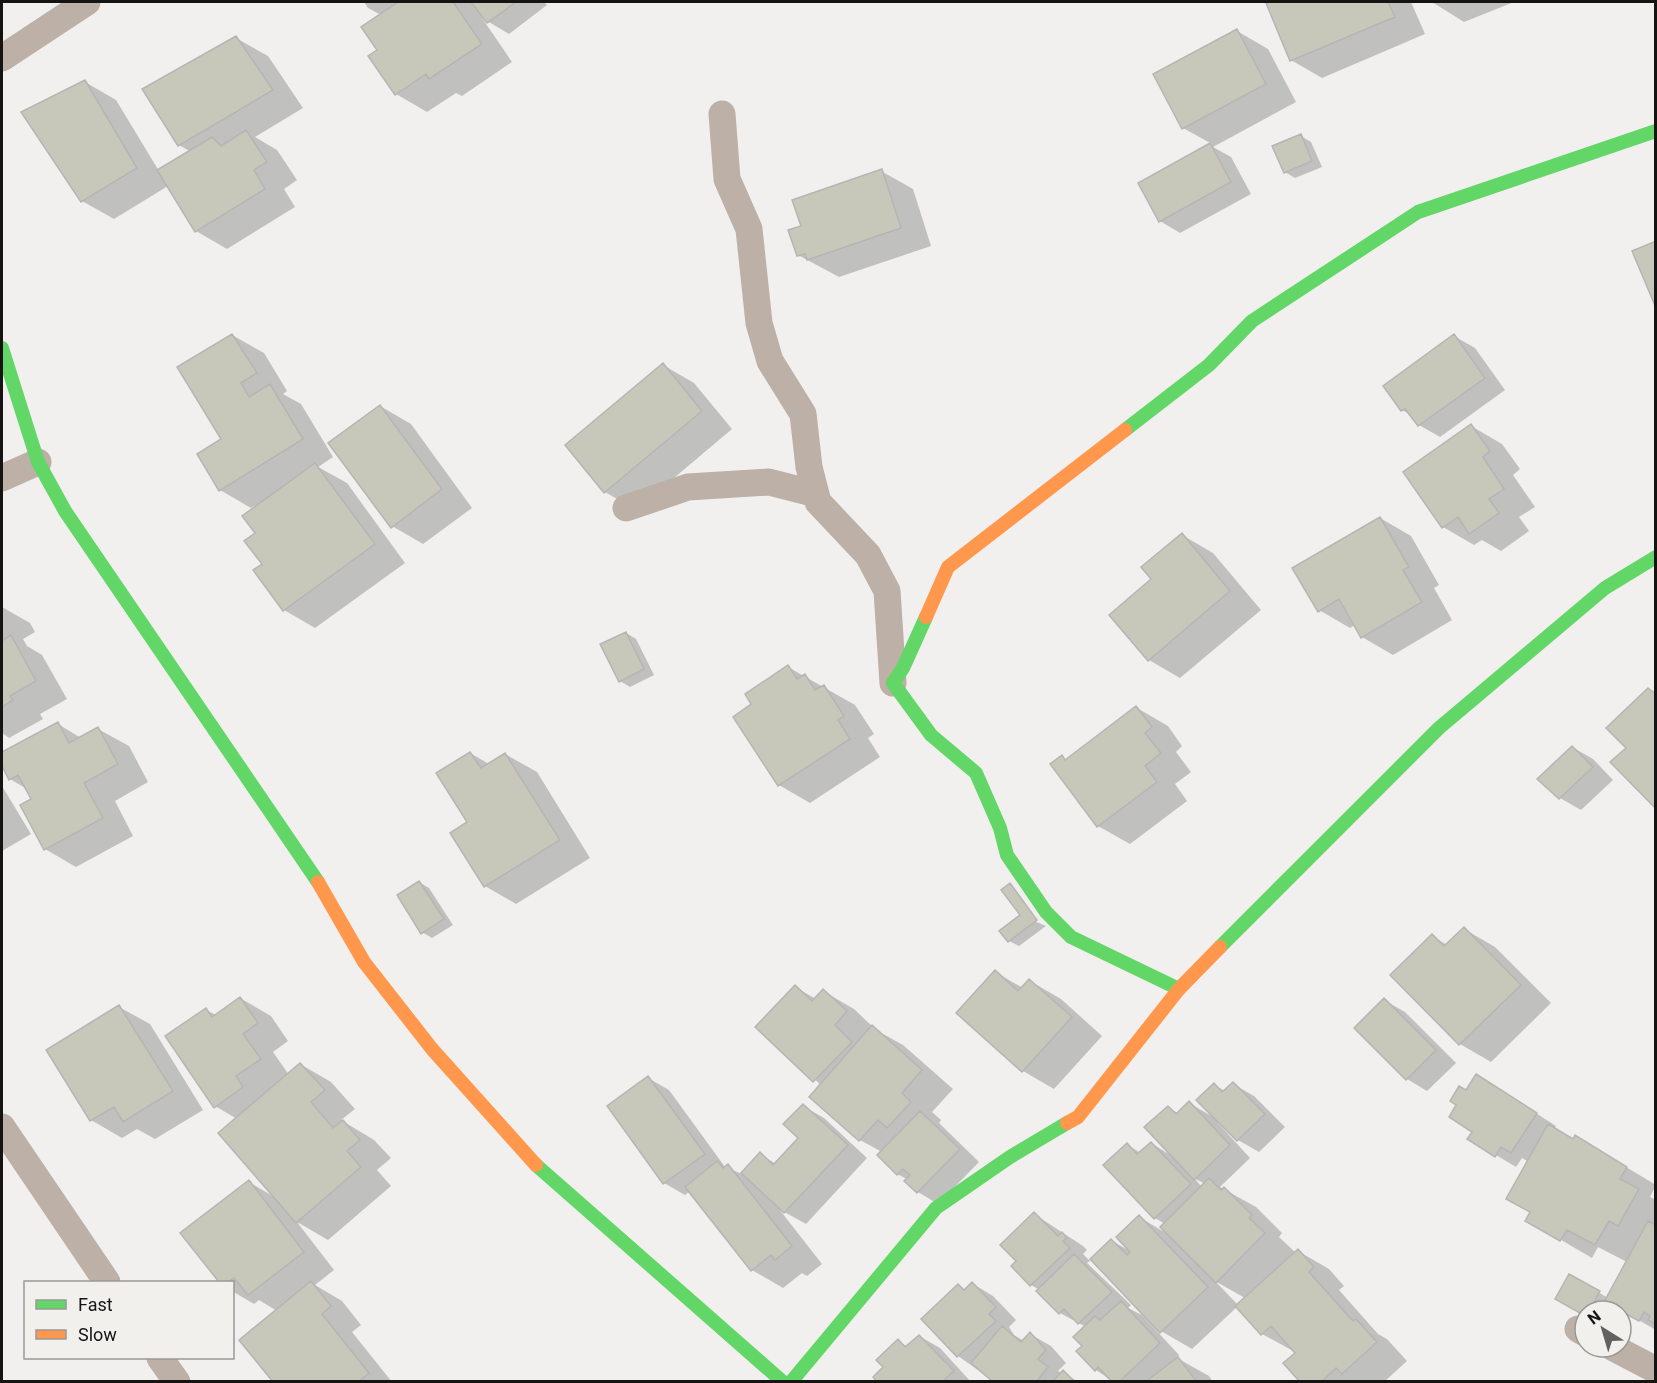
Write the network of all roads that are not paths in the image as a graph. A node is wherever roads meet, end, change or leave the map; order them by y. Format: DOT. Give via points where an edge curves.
graph roads {
  1 [pos="87,2"];
  2 [pos="2,58"];
  3 [pos="722,114"];
  4 [pos="1656,131"];
  5 [pos="2,348"];
  6 [pos="38,462"];
  7 [pos="2,478"];
  8 [pos="816,494"];
  9 [pos="626,508"];
  10 [pos="1656,557"];
  11 [pos="893,683"];
  12 [pos="1179,989"];
  13 [pos="2,1127"];
  14 [pos="106,1281"];
  15 [pos="1633,1358"];
  16 [pos="161,1359"];
  17 [pos="1656,1370"];
  18 [pos="177,1382"];
  19 [pos="783,1382"];
  20 [pos="790,1382"];
  1 -- 2 [label="street"];
  3 -- 8 [label="street" via="727,179 749,229 759,323 770,361 803,414"];
  4 -- 11 [label="street" via="1418,212 1252,321 1209,365 948,567"];
  5 -- 6 [label="street"];
  6 -- 7 [label="street"];
  6 -- 19 [label="street" via="65,511 306,862 364,962 432,1049 535,1164"];
  8 -- 9 [label="street" via="769,482 688,487"];
  8 -- 11 [label="street" via="818,502 868,555 887,591"];
  10 -- 12 [label="street" via="1605,588 1439,728"];
  11 -- 12 [label="street" via="931,735 976,773 1000,828 1007,855 1046,912 1071,938"];
  12 -- 20 [label="street" via="1078,1116 936,1208"];
  13 -- 14 [label="street"];
  15 -- 17 [label="street"];
  16 -- 18 [label="street"];
}
